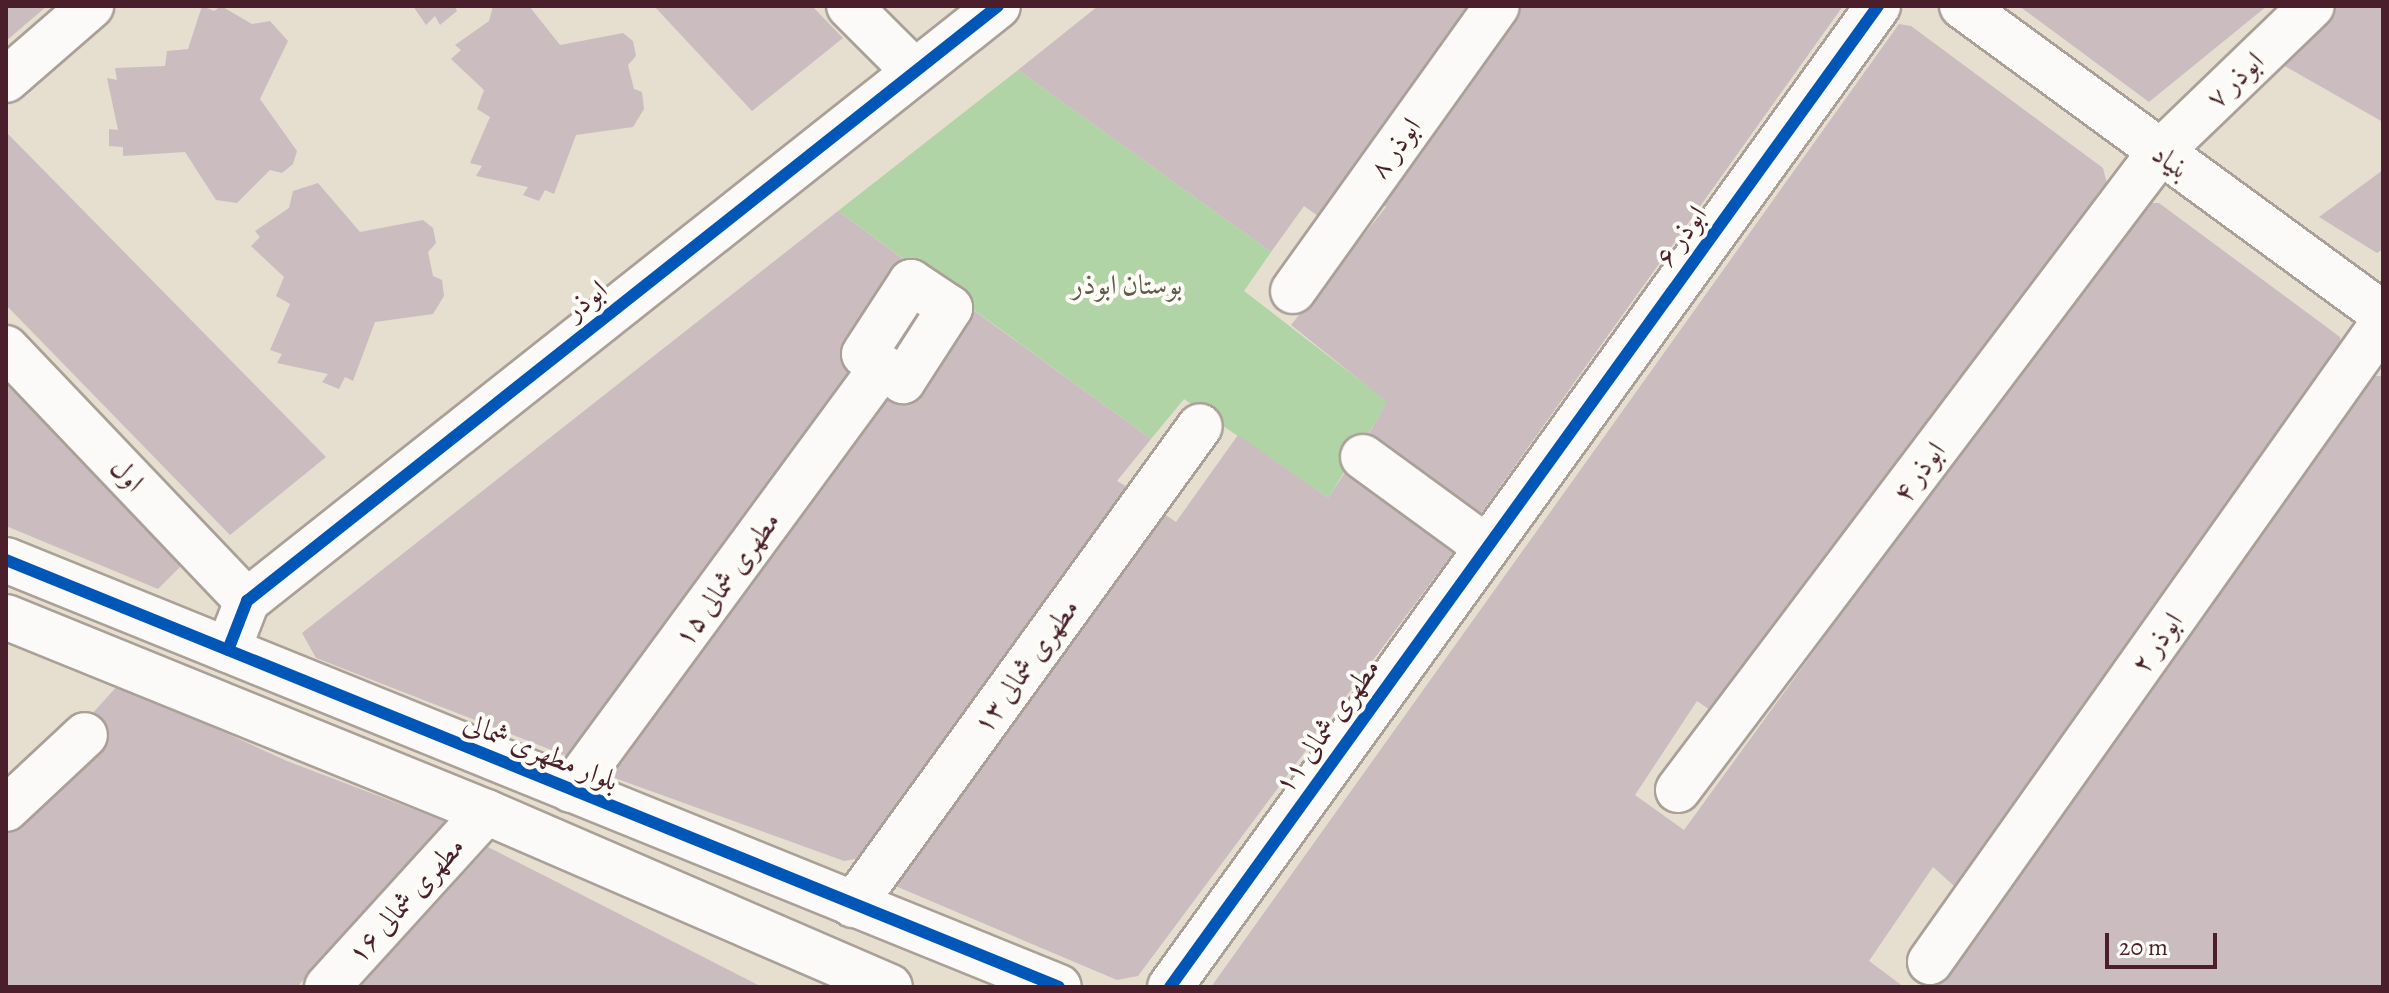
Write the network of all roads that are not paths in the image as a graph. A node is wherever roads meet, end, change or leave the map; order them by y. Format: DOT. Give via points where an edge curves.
graph roads {
  1 [pos="91,6"];
  2 [pos="849,6"];
  3 [pos="998,6"];
  4 [pos="1497,6"];
  5 [pos="1878,6"];
  6 [pos="1962,6"];
  7 [pos="2312,6"];
  8 [pos="913,70"];
  9 [pos="6,80"];
  10 [pos="2159,153"];
  11 [pos="1293,291"];
  12 [pos="2376,301"];
  13 [pos="6,348"];
  14 [pos="882,367"];
  15 [pos="1200,426"];
  16 [pos="1363,457"];
  17 [pos="1523,494"];
  18 [pos="1485,546"];
  19 [pos="6,560"];
  20 [pos="247,601"];
  21 [pos="6,617"];
  22 [pos="228,650"];
  23 [pos="85,735"];
  24 [pos="571,790"];
  25 [pos="1678,790"];
  26 [pos="6,809"];
  27 [pos="486,812"];
  28 [pos="853,905"];
  29 [pos="1930,962"];
  30 [pos="874,984"];
  31 [pos="327,987"];
  32 [pos="1059,987"];
  33 [pos="1170,987"];
  1 -- 9 [label="street"];
  2 -- 8 [label="street"];
  3 -- 8 [label="street, ابوذر"];
  4 -- 11 [label="street, ابوذر ۸"];
  5 -- 17 [label="street, ابوذر ۶"];
  6 -- 10 [label="street, بنیاد"];
  7 -- 10 [label="street, ابوذر ۷"];
  8 -- 20 [label="street, ابوذر"];
  10 -- 12 [label="street, بنیاد"];
  10 -- 25 [label="street, ابوذر ۴"];
  12 -- 29 [label="street, ابوذر ۲"];
  13 -- 20 [label="street, اول"];
  14 -- 24 [label="street, مطهری شمالی ۱۵"];
  15 -- 28 [label="street, مطهری شمالی ۱۳"];
  16 -- 18 [label="street"];
  17 -- 18 [label="street, مطهری شمالی ۱۱"];
  18 -- 33 [label="street, مطهری شمالی ۱۱"];
  19 -- 22 [label="street, بلوار مطهری شمالی"];
  20 -- 22 [label="street"];
  21 -- 27 [label="street"];
  22 -- 24 [label="street, بلوار مطهری شمالی"];
  23 -- 26 [label="street"];
  24 -- 28 [label="street, بلوار مطهری شمالی"];
  27 -- 30 [label="street"];
  27 -- 31 [label="street, مطهری شمالی ۱۶"];
  28 -- 32 [label="street, بلوار مطهری شمالی"];
}
